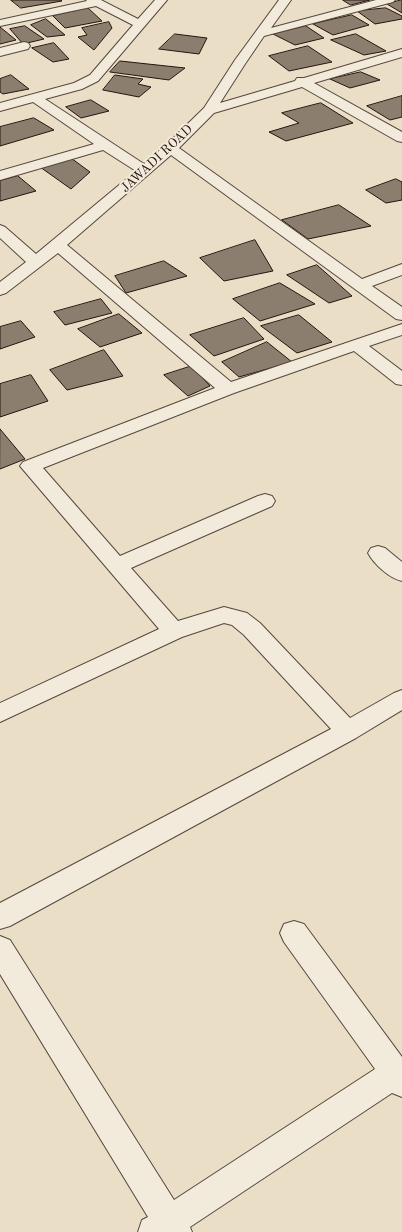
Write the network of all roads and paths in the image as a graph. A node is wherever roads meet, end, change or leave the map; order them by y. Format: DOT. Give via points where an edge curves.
graph roads {
  1 [pos="161,0"];
  2 [pos="285,0"];
  3 [pos="389,0"];
  4 [pos="94,2"];
  5 [pos="0,23"];
  6 [pos="139,24"];
  7 [pos="260,34"];
  8 [pos="24,46"];
  9 [pos="0,52"];
  10 [pos="402,53"];
  11 [pos="302,82"];
  12 [pos="35,98"];
  13 [pos="0,108"];
  14 [pos="209,110"];
  15 [pos="402,138"];
  16 [pos="104,145"];
  17 [pos="171,148"];
  18 [pos="145,171"];
  19 [pos="0,176"];
  20 [pos="0,230"];
  21 [pos="58,245"];
  22 [pos="35,262"];
  23 [pos="402,269"];
  24 [pos="360,285"];
  25 [pos="0,290"];
  26 [pos="402,315"];
  27 [pos="402,329"];
  28 [pos="356,345"];
  29 [pos="402,380"];
  30 [pos="228,389"];
  31 [pos="265,501"];
  32 [pos="378,553"];
  33 [pos="116,566"];
  34 [pos="402,574"];
  35 [pos="174,631"];
  36 [pos="402,699"];
  37 [pos="0,713"];
  38 [pos="348,731"];
  39 [pos="0,917"];
  40 [pos="294,933"];
  41 [pos="0,949"];
  42 [pos="399,1077"];
  43 [pos="166,1228"];
  1 -- 6 [label="street"];
  2 -- 7 [label="street, JAWADI ROAD"];
  3 -- 7 [label="street"];
  4 -- 5 [label="street"];
  4 -- 6 [label="street"];
  6 -- 12 [label="street" via="94,78 78,86"];
  7 -- 14 [label="street, JAWADI ROAD"];
  8 -- 9 [label="street"];
  10 -- 11 [label="street"];
  11 -- 14 [label="street"];
  11 -- 15 [label="street"];
  12 -- 13 [label="street"];
  12 -- 16 [label="street"];
  14 -- 17 [label="street, JAWADI ROAD"];
  16 -- 18 [label="street"];
  16 -- 19 [label="street"];
  17 -- 18 [label="street, JAWADI ROAD"];
  17 -- 24 [label="street"];
  18 -- 21 [label="street, JAWADI ROAD"];
  20 -- 22 [label="street"];
  21 -- 22 [label="street, JAWADI ROAD"];
  21 -- 30 [label="street"];
  22 -- 25 [label="street, JAWADI ROAD"];
  23 -- 24 [label="street"];
  24 -- 26 [label="street"];
  27 -- 28 [label="street"];
  28 -- 29 [label="street"];
  28 -- 30 [label="street"];
  30 -- 33 [label="street" via="30,466"];
  31 -- 33 [label="street"];
  32 -- 34 [label="street"];
  33 -- 35 [label="street"];
  35 -- 37 [label="street"];
  35 -- 38 [label="street" via="224,615 239,619 252,629"];
  36 -- 38 [label="street"];
  38 -- 39 [label="street"];
  40 -- 42 [label="street"];
  41 -- 43 [label="street"];
  42 -- 43 [label="street"];
}
